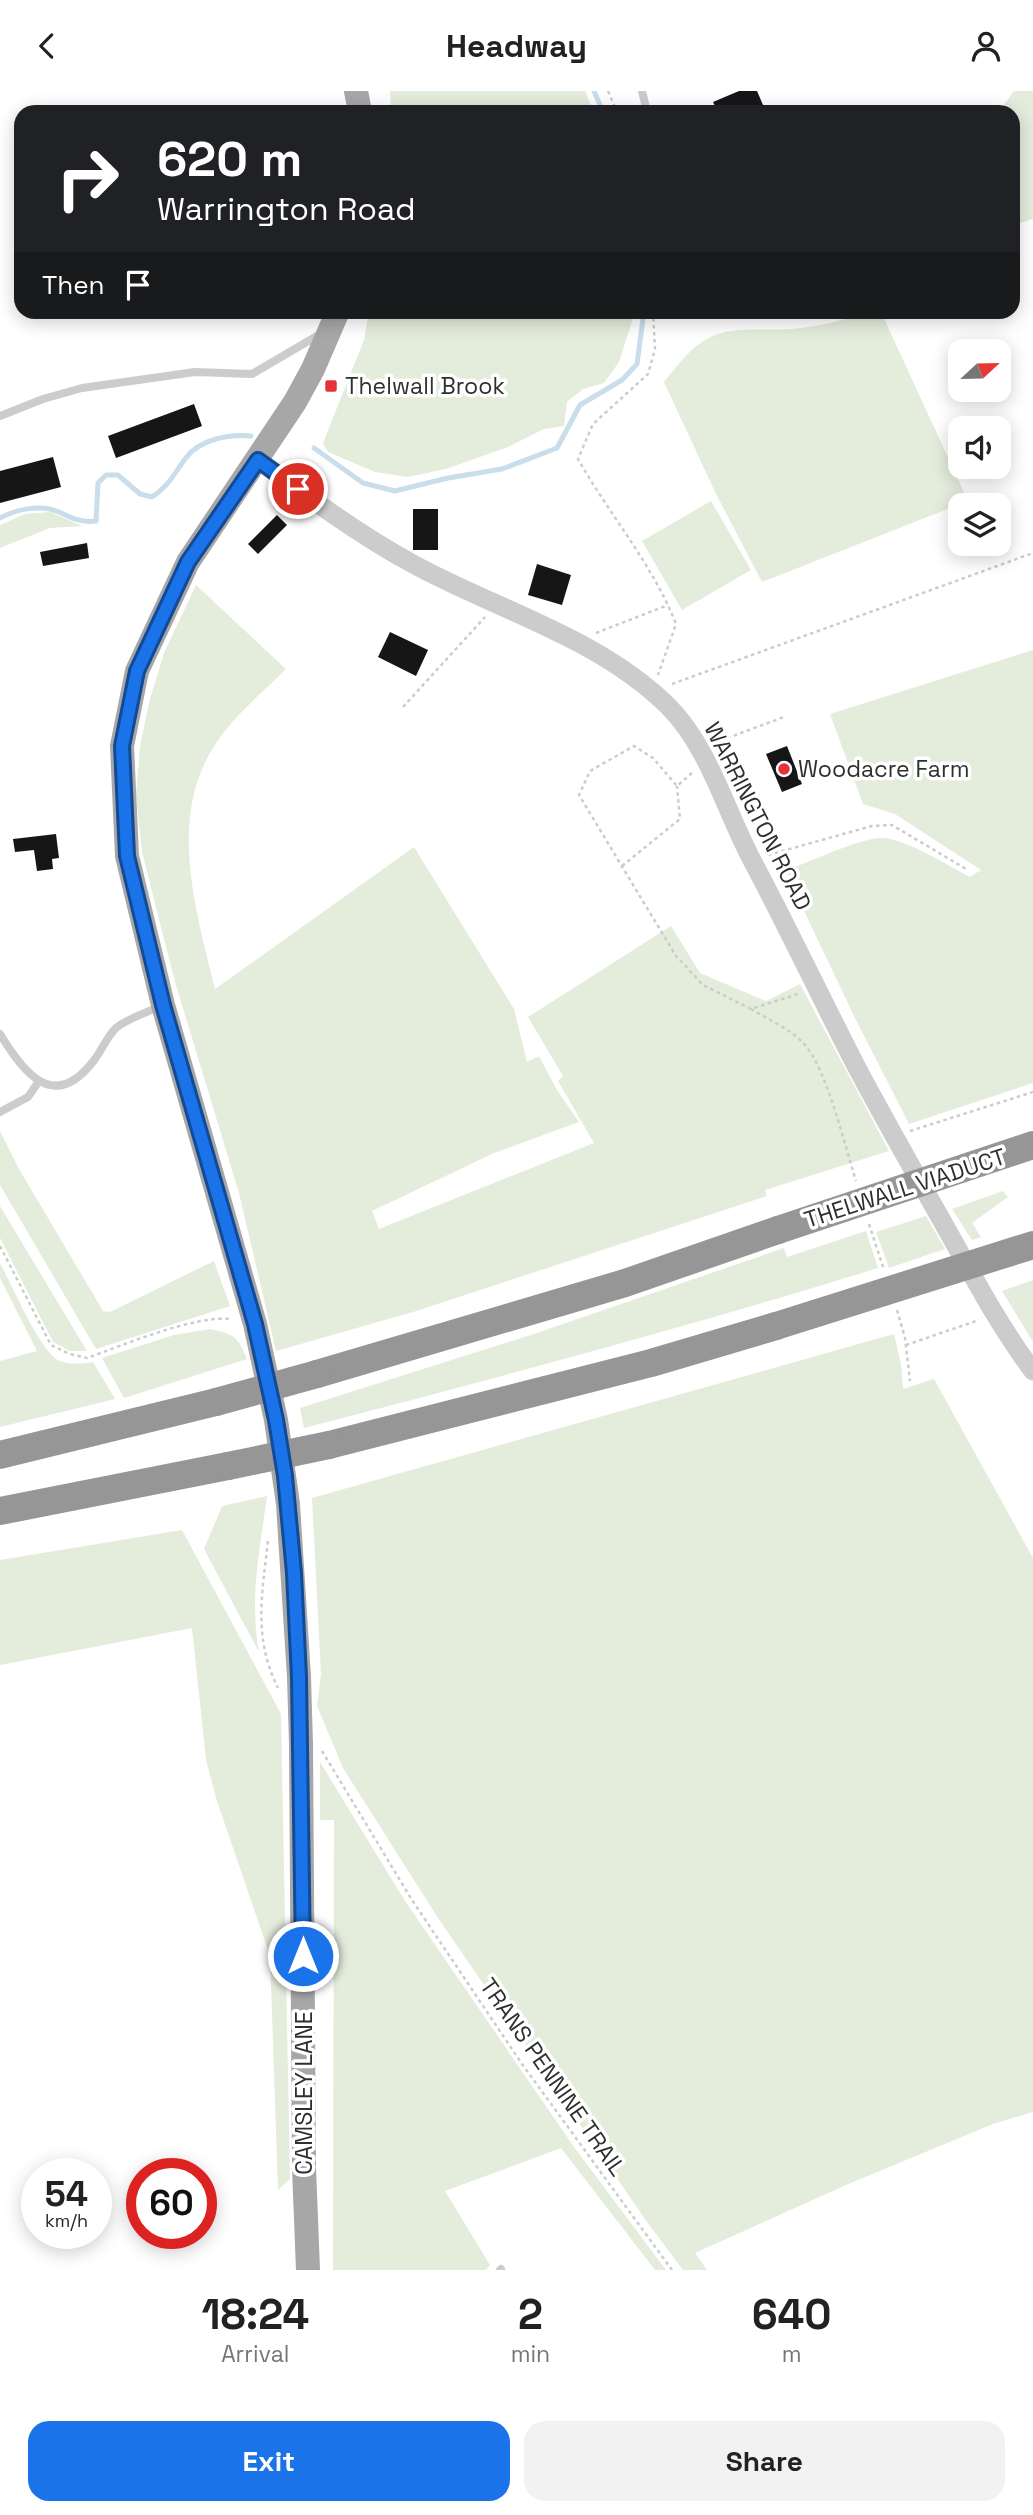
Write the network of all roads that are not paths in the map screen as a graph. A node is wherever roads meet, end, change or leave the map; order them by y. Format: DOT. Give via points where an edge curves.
graph roads {
  1 [pos="336,319"];
  2 [pos="0,417"];
  3 [pos="258,460"];
  4 [pos="163,1005"];
  5 [pos="0,1034"];
  6 [pos="39,1081"];
  7 [pos="0,1112"];
  8 [pos="1033,1145"];
  9 [pos="1033,1244"];
  10 [pos="1033,1371"];
  11 [pos="0,1455"];
  12 [pos="0,1511"];
  13 [pos="308,2270"];
  1 -- 2 [label="lane" via="252,374 195,372 82,388"];
  1 -- 3 [label="main road, CAMSLEY LANE" via="295,402"];
  3 -- 4 [label="main road, CAMSLEY LANE" via="188,562 137,671 122,746 127,856"];
  3 -- 10 [label="street, WARRINGTON ROAD" via="339,519 414,565 606,659 652,691 686,728 894,1136 995,1314"];
  4 -- 6 [label="lane" via="116,1028 78,1079 58,1087"];
  4 -- 13 [label="main road, CAMSLEY LANE, bridge" via="244,1283 265,1370 288,1504 301,1744"];
  5 -- 6 [label="lane" via="17,1063"];
  6 -- 7 [label="lane" via="28,1097"];
  8 -- 11 [label="highway, THELWALL VIADUCT, bridge" via="625,1283 216,1402"];
  9 -- 12 [label="highway, bridge" via="638,1366 329,1445"];
}
